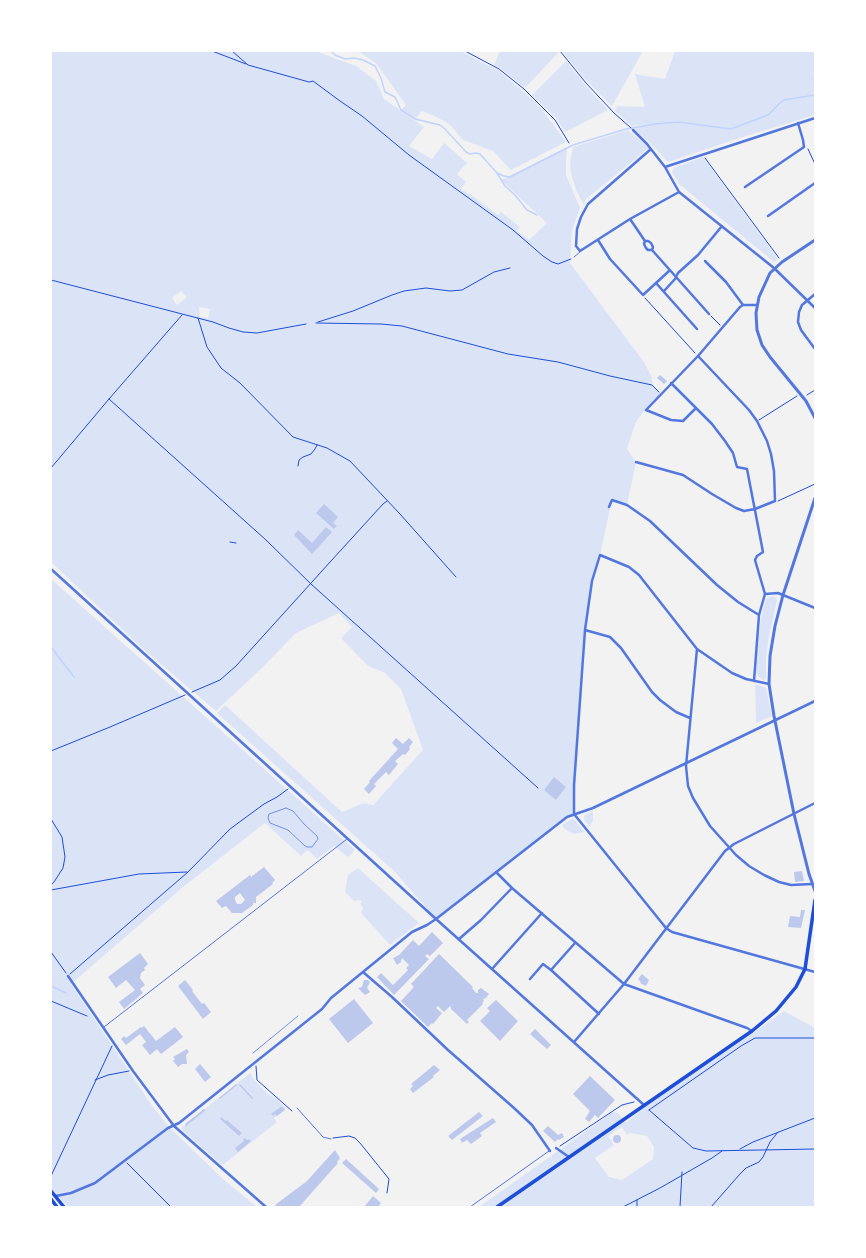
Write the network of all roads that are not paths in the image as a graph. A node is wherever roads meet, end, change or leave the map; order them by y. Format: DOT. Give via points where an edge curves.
graph roads {
  1 [pos="815,118"];
  2 [pos="798,123"];
  3 [pos="634,130"];
  4 [pos="651,149"];
  5 [pos="665,167"];
  6 [pos="815,183"];
  7 [pos="745,187"];
  8 [pos="679,192"];
  9 [pos="768,216"];
  10 [pos="630,219"];
  11 [pos="722,226"];
  12 [pos="598,240"];
  13 [pos="815,240"];
  14 [pos="645,241"];
  15 [pos="652,250"];
  16 [pos="580,251"];
  17 [pos="574,257"];
  18 [pos="705,261"];
  19 [pos="774,268"];
  20 [pos="669,271"];
  21 [pos="676,276"];
  22 [pos="656,283"];
  23 [pos="664,291"];
  24 [pos="815,294"];
  25 [pos="807,300"];
  26 [pos="743,305"];
  27 [pos="757,305"];
  28 [pos="815,308"];
  29 [pos="709,314"];
  30 [pos="698,329"];
  31 [pos="815,349"];
  32 [pos="698,356"];
  33 [pos="671,383"];
  34 [pos="696,408"];
  35 [pos="815,418"];
  36 [pos="636,462"];
  37 [pos="815,498"];
  38 [pos="609,507"];
  39 [pos="755,509"];
  40 [pos="51,569"];
  41 [pos="765,594"];
  42 [pos="783,595"];
  43 [pos="815,608"];
  44 [pos="759,615"];
  45 [pos="585,630"];
  46 [pos="697,649"];
  47 [pos="754,681"];
  48 [pos="769,684"];
  49 [pos="815,701"];
  50 [pos="690,718"];
  51 [pos="775,720"];
  52 [pos="686,763"];
  53 [pos="815,803"];
  54 [pos="574,814"];
  55 [pos="794,814"];
  56 [pos="347,838"];
  57 [pos="729,847"];
  58 [pos="496,872"];
  59 [pos="812,884"];
  60 [pos="512,888"];
  61 [pos="815,890"];
  62 [pos="815,900"];
  63 [pos="542,913"];
  64 [pos="436,919"];
  65 [pos="666,928"];
  66 [pos="459,939"];
  67 [pos="575,943"];
  68 [pos="492,969"];
  69 [pos="805,969"];
  70 [pos="551,970"];
  71 [pos="362,972"];
  72 [pos="815,972"];
  73 [pos="68,976"];
  74 [pos="530,979"];
  75 [pos="624,984"];
  76 [pos="599,1014"];
  77 [pos="104,1028"];
  78 [pos="752,1031"];
  79 [pos="574,1042"];
  80 [pos="644,1105"];
  81 [pos="297,1108"];
  82 [pos="174,1126"];
  83 [pos="331,1139"];
  84 [pos="556,1148"];
  85 [pos="550,1150"];
  86 [pos="569,1157"];
  87 [pos="51,1191"];
  88 [pos="51,1195"];
  89 [pos="56,1196"];
  90 [pos="51,1200"];
  91 [pos="57,1207"];
  92 [pos="64,1207"];
  93 [pos="266,1207"];
  94 [pos="470,1207"];
  95 [pos="497,1207"];
  1 -- 2 [label="street"];
  2 -- 5 [label="street"];
  2 -- 7 [label="street" via="804,146"];
  3 -- 4 [label="street"];
  4 -- 5 [label="street"];
  4 -- 16 [label="street" via="588,204 577,228 576,246"];
  5 -- 8 [label="street"];
  6 -- 9 [label="street"];
  8 -- 10 [label="street"];
  8 -- 11 [label="street"];
  10 -- 12 [label="street"];
  10 -- 14 [label="street"];
  11 -- 19 [label="street"];
  11 -- 21 [label="street"];
  12 -- 16 [label="street"];
  12 -- 22 [label="street" via="610,260 643,295"];
  13 -- 19 [label="street"];
  14 -- 15 [label="street" via="651,243"];
  14 -- 15 [label="street" via="646,248"];
  15 -- 20 [label="street"];
  16 -- 17 [label="lane"];
  18 -- 26 [label="street" via="726,282"];
  19 -- 25 [label="street"];
  19 -- 27 [label="street" via="766,280"];
  20 -- 21 [label="street"];
  20 -- 22 [label="street"];
  21 -- 23 [label="street"];
  21 -- 29 [label="street"];
  22 -- 23 [label="street"];
  23 -- 30 [label="street"];
  24 -- 25 [label="street"];
  25 -- 28 [label="street"];
  25 -- 31 [label="street" via="799,312 798,322"];
  26 -- 27 [label="street"];
  26 -- 32 [label="street"];
  27 -- 35 [label="street" via="756,322 762,345 806,401"];
  32 -- 33 [label="street"];
  32 -- 39 [label="street" via="749,410 767,441 774,471 776,501"];
  33 -- 34 [label="street"];
  33 -- 34 [label="street" via="646,410 671,420 683,421"];
  34 -- 39 [label="street" via="725,441 733,453 737,467 747,469"];
  36 -- 39 [label="street" via="683,475 736,508 744,511"];
  37 -- 42 [label="street"];
  38 -- 44 [label="street" via="612,500 627,505 645,517 717,585"];
  39 -- 41 [label="street" via="764,552 755,560"];
  40 -- 56 [label="street"];
  41 -- 42 [label="street"];
  41 -- 44 [label="street"];
  42 -- 43 [label="street"];
  42 -- 48 [label="street" via="773,635"];
  44 -- 47 [label="street"];
  45 -- 46 [label="street" via="592,581 600,555 629,567 639,575"];
  45 -- 50 [label="street" via="610,637 652,692 676,712"];
  45 -- 54 [label="street"];
  46 -- 47 [label="street" via="732,673"];
  46 -- 50 [label="street"];
  47 -- 48 [label="street"];
  48 -- 51 [label="street"];
  49 -- 51 [label="street"];
  50 -- 52 [label="street"];
  51 -- 52 [label="street"];
  51 -- 55 [label="street"];
  52 -- 54 [label="street" via="593,808"];
  52 -- 57 [label="street" via="688,786 698,807 710,826"];
  53 -- 55 [label="street"];
  54 -- 58 [label="street" via="559,822"];
  54 -- 65 [label="street"];
  55 -- 57 [label="street"];
  55 -- 59 [label="street"];
  56 -- 64 [label="street"];
  56 -- 77 [label="lane"];
  57 -- 59 [label="street" via="749,866 773,880 791,885"];
  57 -- 65 [label="street"];
  58 -- 60 [label="street"];
  58 -- 64 [label="street"];
  59 -- 61 [label="street"];
  60 -- 63 [label="street"];
  60 -- 66 [label="street"];
  62 -- 69 [label="main road"];
  63 -- 67 [label="street"];
  63 -- 68 [label="street"];
  64 -- 66 [label="street"];
  64 -- 71 [label="street" via="412,932"];
  65 -- 69 [label="street" via="672,932"];
  65 -- 75 [label="street"];
  66 -- 68 [label="street"];
  67 -- 70 [label="street"];
  67 -- 75 [label="street"];
  68 -- 79 [label="street"];
  69 -- 72 [label="street"];
  69 -- 78 [label="main road" via="796,988 782,1005"];
  70 -- 74 [label="street" via="543,964"];
  70 -- 76 [label="street"];
  71 -- 82 [label="street" via="322,1009"];
  71 -- 85 [label="street" via="532,1125"];
  73 -- 77 [label="street"];
  75 -- 76 [label="street"];
  75 -- 78 [label="street"];
  76 -- 79 [label="street"];
  77 -- 82 [label="street"];
  78 -- 80 [label="main road"];
  79 -- 80 [label="street"];
  80 -- 86 [label="main road"];
  81 -- 83 [label="lane" via="323,1137"];
  82 -- 89 [label="street" via="95,1183"];
  82 -- 93 [label="street"];
  84 -- 85 [label="lane"];
  84 -- 86 [label="street"];
  85 -- 94 [label="lane"];
  86 -- 95 [label="main road"];
  87 -- 89 [label="main road"];
  88 -- 89 [label="main road"];
  89 -- 92 [label="main road"];
  90 -- 91 [label="main road"];
}
